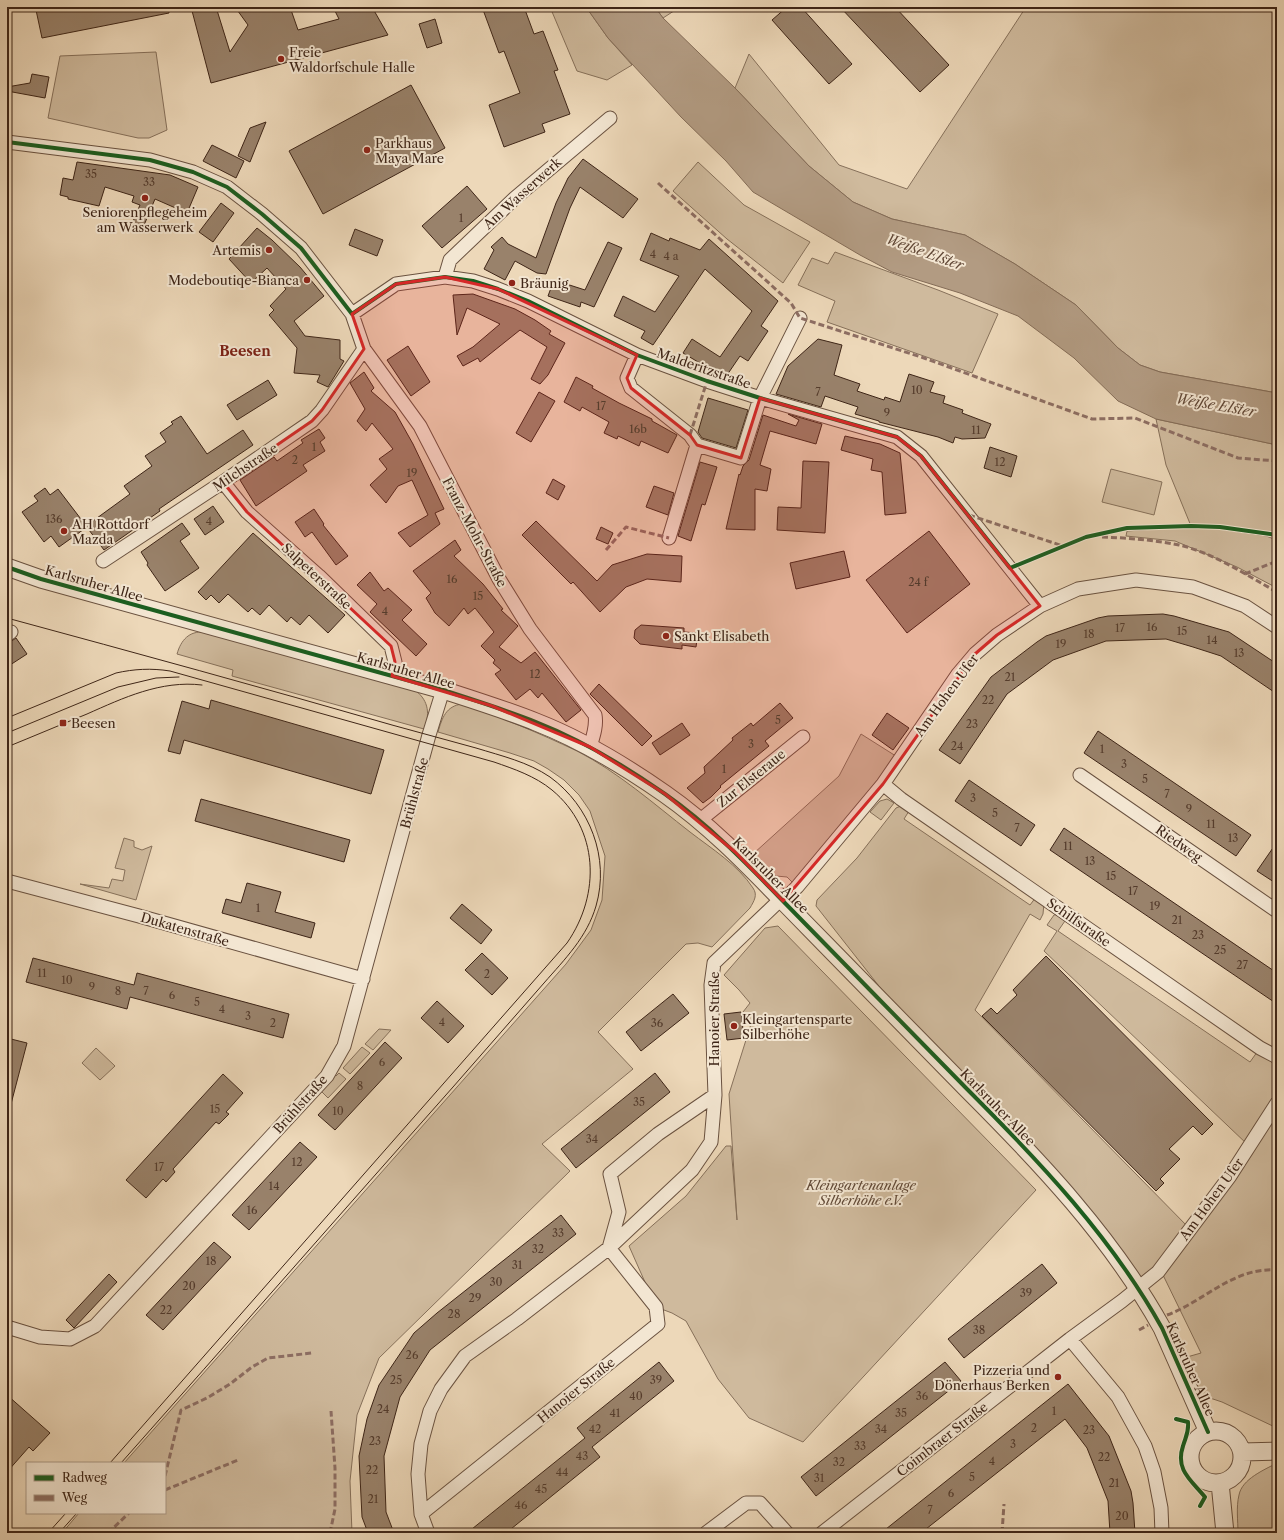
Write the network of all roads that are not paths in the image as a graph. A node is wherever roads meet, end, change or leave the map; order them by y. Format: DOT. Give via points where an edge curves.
graph roads {
  1 [pos="610,118"];
  2 [pos="7,142"];
  3 [pos="445,277"];
  4 [pos="352,314"];
  5 [pos="800,318"];
  6 [pos="364,349"];
  7 [pos="637,356"];
  8 [pos="760,398"];
  9 [pos="697,445"];
  10 [pos="223,482"];
  11 [pos="669,538"];
  12 [pos="103,561"];
  13 [pos="7,567"];
  14 [pos="1040,606"];
  15 [pos="1277,627"];
  16 [pos="392,676"];
  17 [pos="443,690"];
  18 [pos="803,737"];
  19 [pos="590,747"];
  20 [pos="1080,775"];
  21 [pos="883,784"];
  22 [pos="699,820"];
  23 [pos="7,881"];
  24 [pos="782,900"];
  25 [pos="1277,911"];
  26 [pos="363,979"];
  27 [pos="1277,1057"];
  28 [pos="715,1095"];
  29 [pos="1277,1103"];
  30 [pos="609,1248"];
  31 [pos="1138,1288"];
  32 [pos="7,1328"];
  33 [pos="1070,1339"];
  34 [pos="1208,1432"];
  35 [pos="1277,1451"];
  36 [pos="1242,1452"];
  37 [pos="1220,1483"];
  38 [pos="421,1514"];
  39 [pos="428,1533"];
  40 [pos="706,1533"];
  41 [pos="787,1533"];
  42 [pos="822,1533"];
  43 [pos="1162,1533"];
  44 [pos="1225,1533"];
  1 -- 3 [label="street, Am Wasserwerk" via="514,198 450,260"];
  2 -- 4 [label="street, Franz-Mohr-Straße" via="150,160 193,172 227,187 301,248"];
  3 -- 4 [label="street, Malderitzstraße" via="396,284"];
  3 -- 7 [label="street, Malderitzstraße" via="473,282 528,301"];
  4 -- 6 [label="street, Franz-Mohr-Straße"];
  5 -- 8 [label="street, Malderitzstraße"];
  6 -- 10 [label="street, Milchstraße" via="312,421"];
  6 -- 19 [label="street, Franz-Mohr-Straße" via="420,426 499,579 530,629 595,715 595,731"];
  7 -- 8 [label="street, Malderitzstraße"];
  7 -- 9 [label="street, Malderitzstraße" via="627,378 631,388 690,435"];
  8 -- 9 [label="street, Malderitzstraße" via="741,458"];
  8 -- 14 [label="street, Malderitzstraße" via="897,437 921,456"];
  9 -- 11 [label="street"];
  10 -- 12 [label="street, Milchstraße"];
  10 -- 16 [label="street, Salpeterstraße" via="247,512 319,576 391,646 395,662"];
  13 -- 16 [label="street, Karlsruher Allee" via="102,596"];
  14 -- 15 [label="street, Am Hohen Ufer" via="1078,589 1136,580 1193,587 1244,606"];
  14 -- 21 [label="street, Am Hohen Ufer" via="997,635 975,654 958,674"];
  16 -- 17 [label="street, Karlsruher Allee"];
  17 -- 19 [label="street, Karlsruher Allee" via="537,722"];
  17 -- 26 [label="street, Brühlstraße"];
  18 -- 22 [label="street, Zur Elsteraue"];
  19 -- 22 [label="street, Karlsruher Allee" via="665,794"];
  20 -- 25 [label="street, Riedweg"];
  21 -- 24 [label="street, Am Hohen Ufer" via="797,887"];
  21 -- 27 [label="street, Schilfstraße" via="1260,1048"];
  22 -- 24 [label="street, Karlsruher Allee"];
  23 -- 26 [label="street, Dukatenstraße"];
  24 -- 28 [label="street, Hanoier Straße" via="714,963 711,985"];
  24 -- 31 [label="street, Karlsruher Allee" via="1011,1133 1077,1206"];
  26 -- 32 [label="street, Brühlstraße" via="344,1046 327,1076 95,1326 70,1339 40,1337"];
  28 -- 30 [label="street, Hanoier Straße" via="711,1142 692,1170"];
  28 -- 30 [label="street" via="658,1134 610,1174 618,1212"];
  29 -- 31 [label="street, Am Hohen Ufer" via="1230,1176 1158,1272"];
  30 -- 38 [label="street, Hanoier Straße" via="465,1356 441,1389 430,1412 421,1444 418,1474"];
  30 -- 38 [label="street, Hanoier Straße" via="656,1307 658,1324"];
  31 -- 33 [label="street, Coimbraer Straße"];
  31 -- 34 [label="street, Karlsruher Allee" via="1162,1328"];
  33 -- 42 [label="street, Coimbraer Straße"];
  33 -- 43 [label="street" via="1118,1397 1145,1446 1156,1479"];
  34 -- 36 [label="street" via="1226,1432 1234,1437"];
  34 -- 37 [label="street" via="1194,1442 1190,1459 1192,1467 1204,1480"];
  35 -- 36 [label="street"];
  36 -- 37 [label="street" via="1237,1472"];
  37 -- 44 [label="street"];
  38 -- 39 [label="street, Hanoier Straße"];
  40 -- 41 [label="street" via="746,1503 760,1503"];
}
